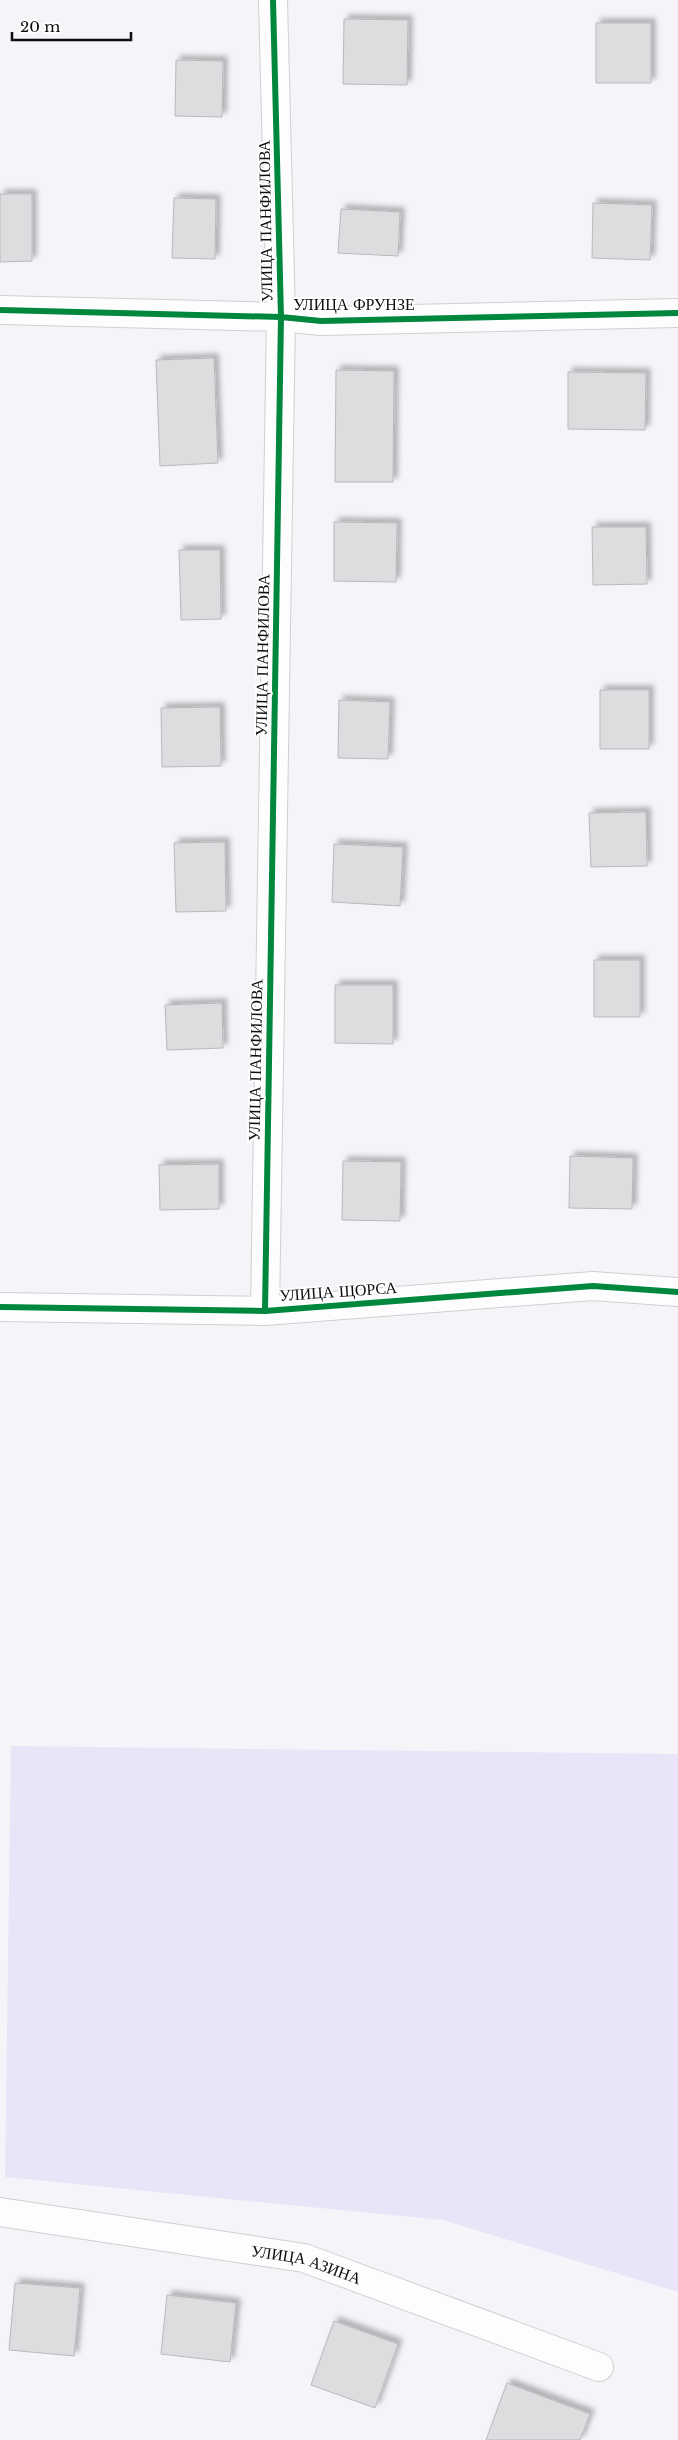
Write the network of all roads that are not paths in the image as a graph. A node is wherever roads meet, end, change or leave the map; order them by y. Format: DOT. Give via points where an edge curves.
graph roads {
  1 [pos="273,0"];
  2 [pos="0,310"];
  3 [pos="678,313"];
  4 [pos="281,317"];
  5 [pos="678,1292"];
  6 [pos="0,1307"];
  7 [pos="264,1311"];
  8 [pos="0,2212"];
  9 [pos="599,2367"];
  1 -- 4 [label="street, УЛИЦА ПАНФИЛОВА"];
  2 -- 4 [label="street, УЛИЦА ФРУНЗЕ"];
  3 -- 4 [label="street, УЛИЦА ФРУНЗЕ" via="321,321"];
  4 -- 7 [label="street, УЛИЦА ПАНФИЛОВА"];
  5 -- 7 [label="street, УЛИЦА ЩОРСА" via="593,1286"];
  6 -- 7 [label="street, УЛИЦА ЩОРСА"];
  8 -- 9 [label="street, УЛИЦА АЗИНА" via="304,2258"];
}
